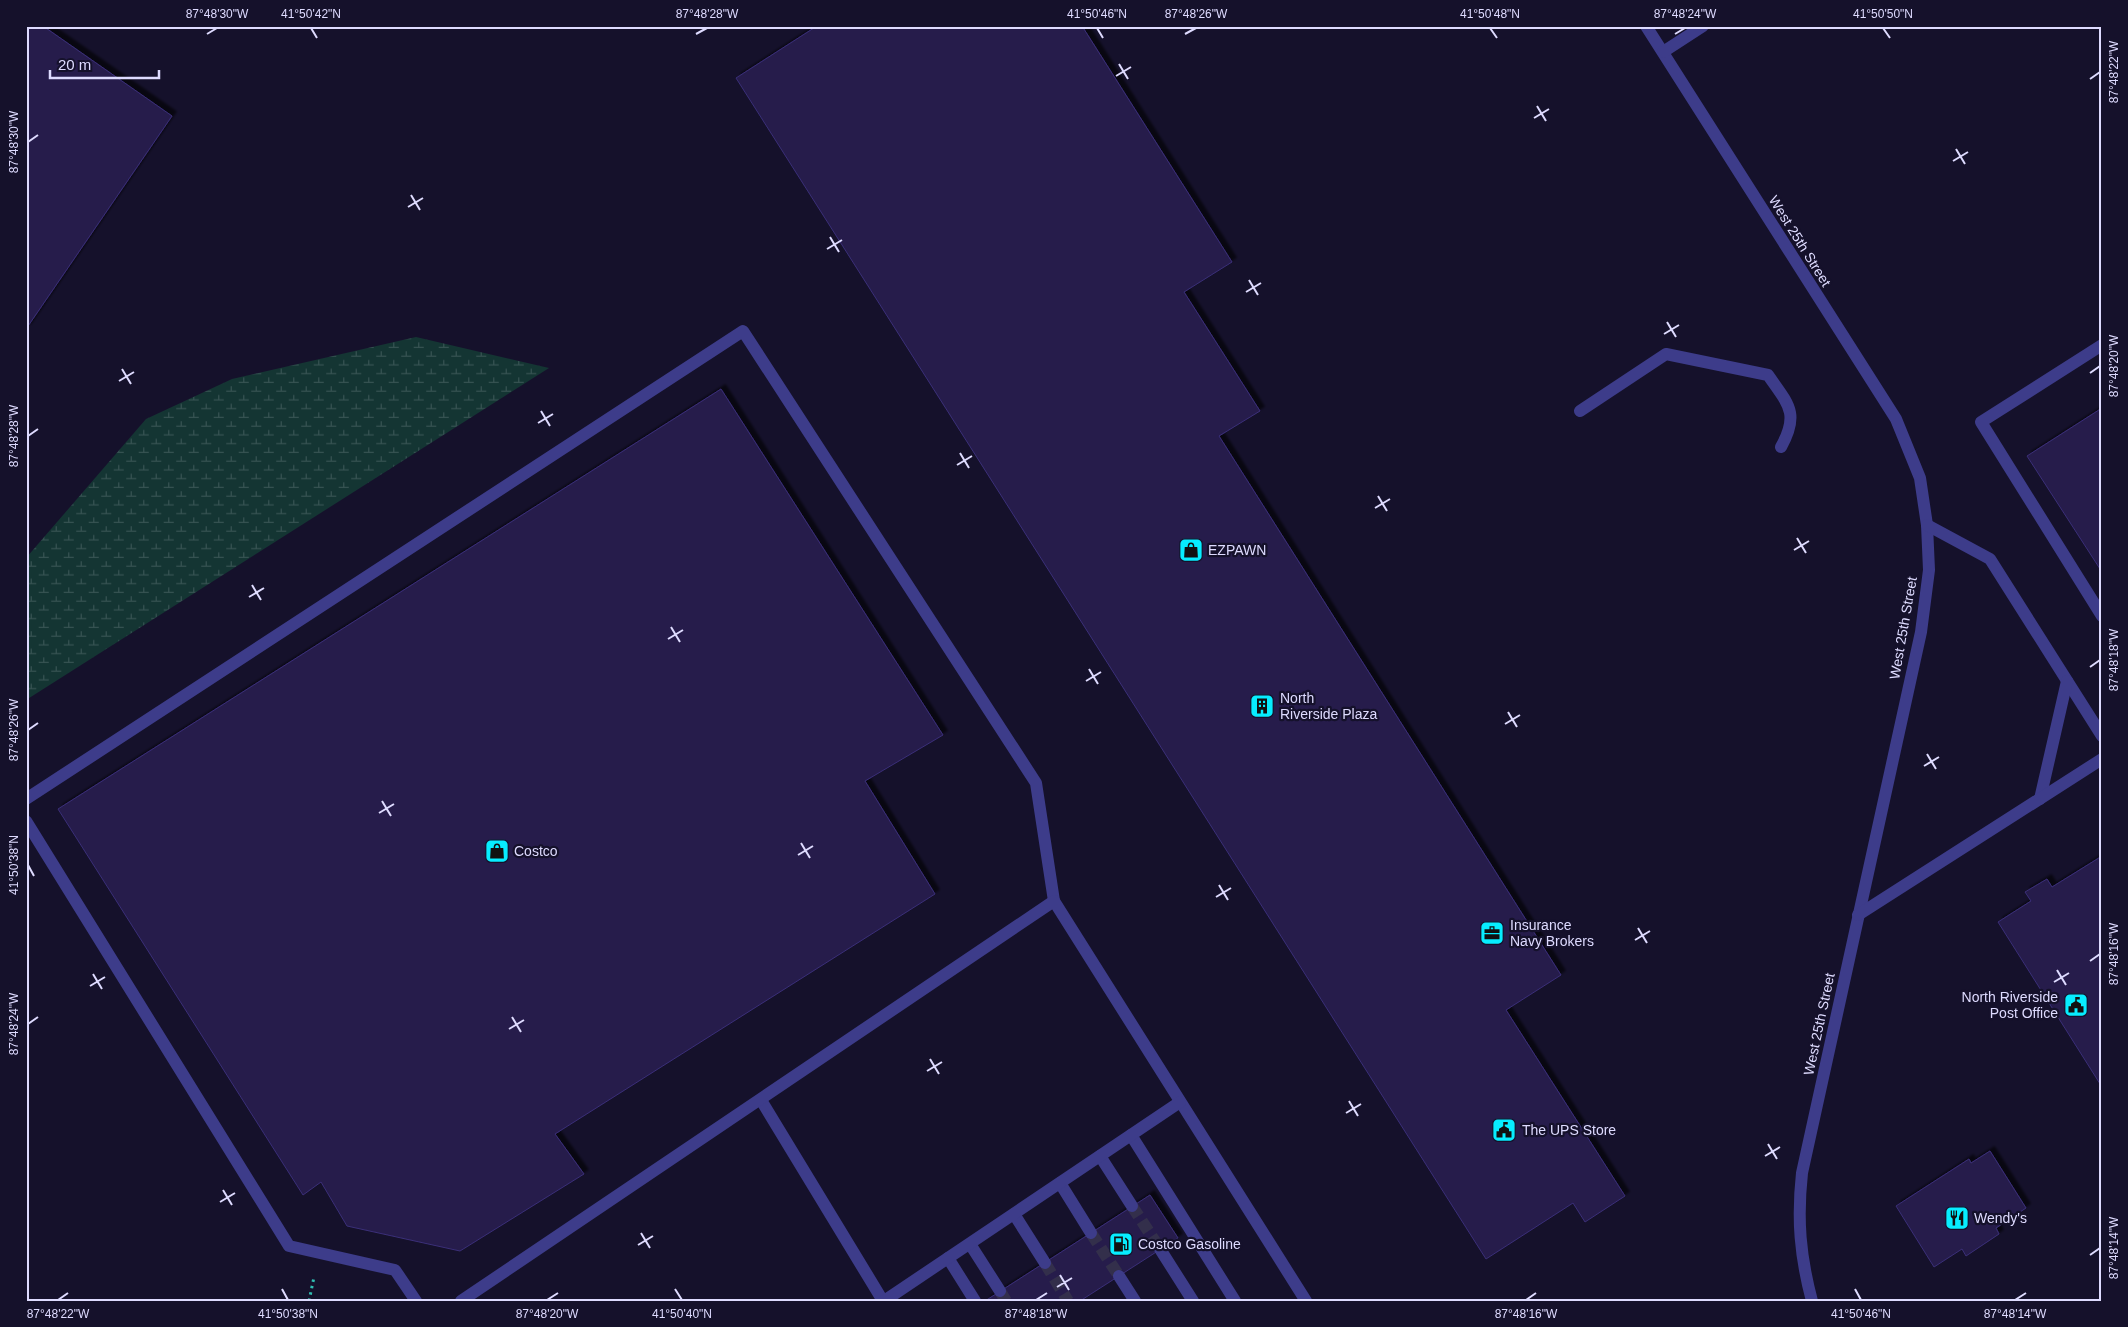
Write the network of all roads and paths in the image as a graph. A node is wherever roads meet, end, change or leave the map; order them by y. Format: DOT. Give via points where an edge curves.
graph roads {
  1 [pos="1646,26"];
  2 [pos="1703,26"];
  3 [pos="1663,52"];
  4 [pos="2102,345"];
  5 [pos="1580,411"];
  6 [pos="1781,447"];
  7 [pos="1927,525"];
  8 [pos="2102,616"];
  9 [pos="2067,681"];
  10 [pos="2102,736"];
  11 [pos="2102,759"];
  12 [pos="26,799"];
  13 [pos="2040,799"];
  14 [pos="26,821"];
  15 [pos="1054,901"];
  16 [pos="1858,914"];
  17 [pos="761,1100"];
  18 [pos="1180,1102"];
  19 [pos="1130,1136"];
  20 [pos="1100,1156"];
  21 [pos="1060,1183"];
  22 [pos="1132,1206"];
  23 [pos="1014,1214"];
  24 [pos="1091,1233"];
  25 [pos="970,1244"];
  26 [pos="1160,1250"];
  27 [pos="948,1258"];
  28 [pos="1045,1263"];
  29 [pos="1119,1276"];
  30 [pos="1000,1291"];
  31 [pos="416,1301"];
  32 [pos="461,1301"];
  33 [pos="884,1301"];
  34 [pos="975,1301"];
  35 [pos="1136,1301"];
  36 [pos="1193,1301"];
  37 [pos="1235,1301"];
  38 [pos="1306,1301"];
  39 [pos="1812,1301"];
  1 -- 3 [label="street, West 25th Street"];
  2 -- 3 [label="street"];
  3 -- 7 [label="street, West 25th Street" via="1896,419 1920,478"];
  4 -- 8 [label="street" via="1981,422"];
  5 -- 6 [label="street" via="1666,354 1768,375 1786,401 1792,418 1790,432"];
  7 -- 9 [label="street" via="1990,559"];
  7 -- 16 [label="street, West 25th Street" via="1929,570 1921,632"];
  9 -- 10 [label="street"];
  9 -- 13 [label="street"];
  11 -- 13 [label="street"];
  12 -- 15 [label="street" via="743,331 1036,783"];
  13 -- 16 [label="street"];
  14 -- 31 [label="street" via="289,1246 395,1270"];
  15 -- 17 [label="street"];
  15 -- 18 [label="street"];
  16 -- 39 [label="street, West 25th Street" via="1802,1173 1799,1225 1803,1266"];
  17 -- 32 [label="street"];
  17 -- 33 [label="street"];
  18 -- 19 [label="street"];
  18 -- 38 [label="street"];
  19 -- 20 [label="street"];
  19 -- 37 [label="street"];
  20 -- 21 [label="street"];
  20 -- 22 [label="street"];
  21 -- 23 [label="street"];
  21 -- 24 [label="street"];
  23 -- 25 [label="street"];
  23 -- 28 [label="street"];
  25 -- 27 [label="street"];
  25 -- 30 [label="street"];
  26 -- 36 [label="street"];
  27 -- 33 [label="street"];
  27 -- 34 [label="street"];
  29 -- 35 [label="street"];
}
